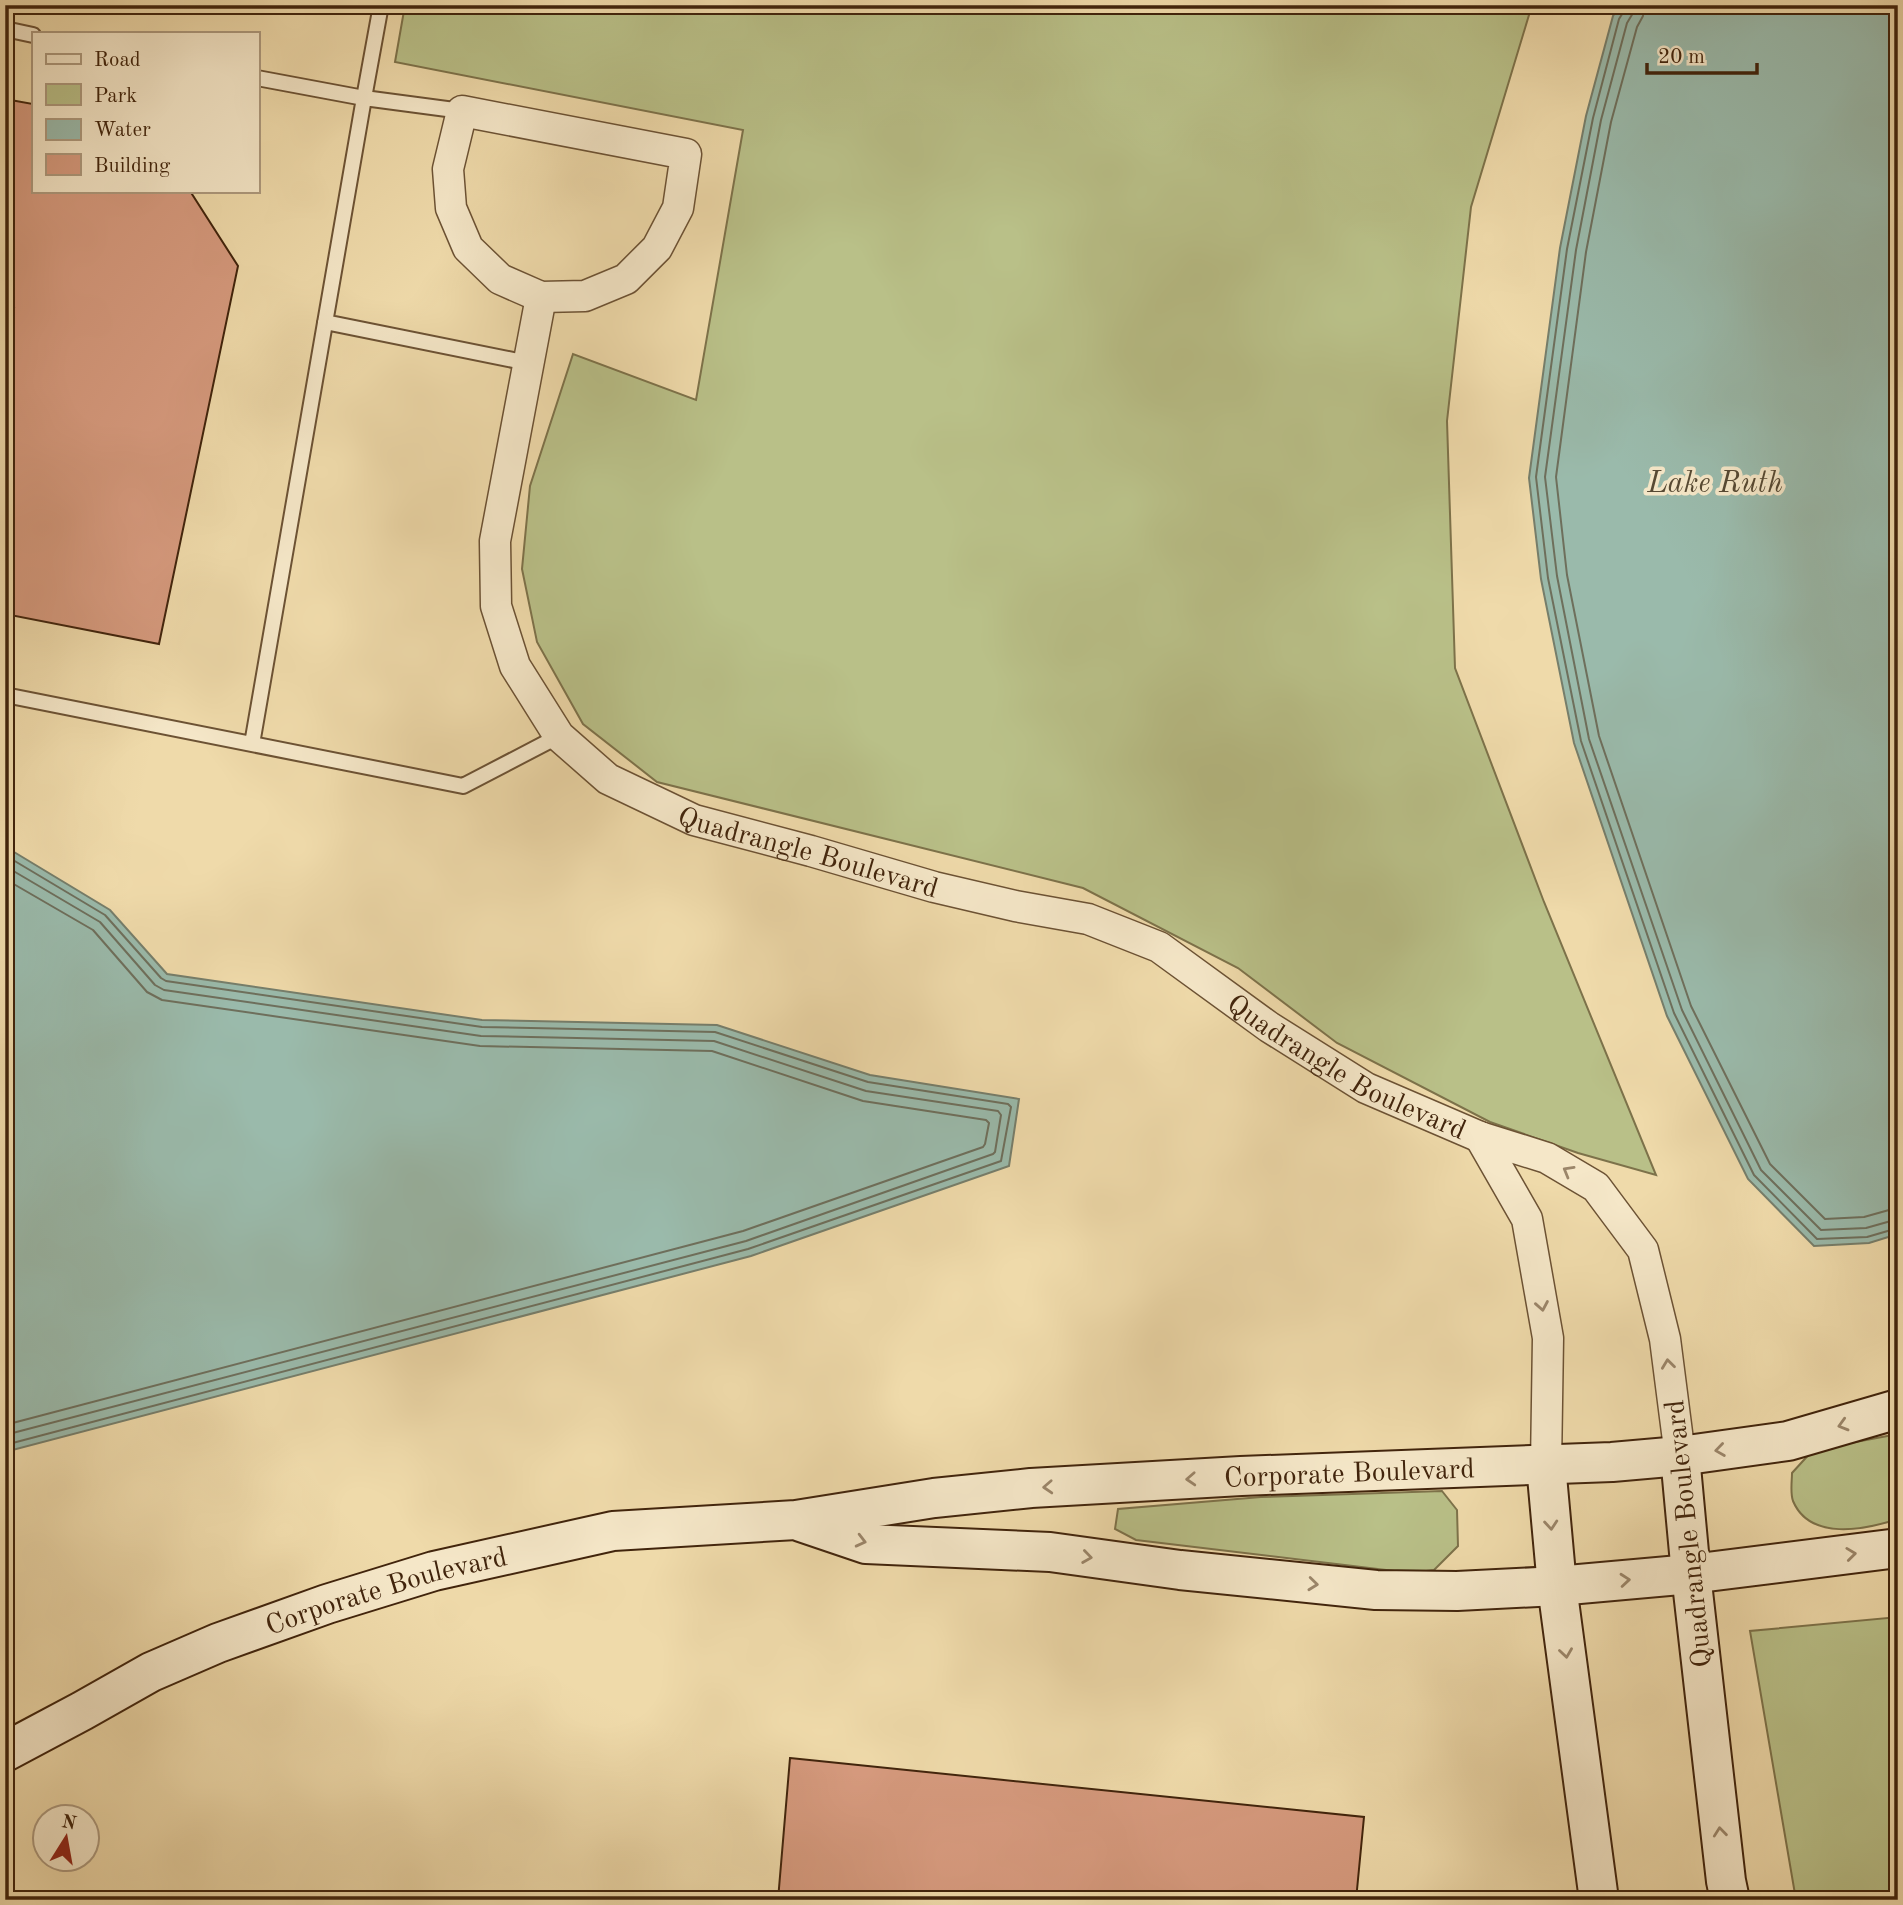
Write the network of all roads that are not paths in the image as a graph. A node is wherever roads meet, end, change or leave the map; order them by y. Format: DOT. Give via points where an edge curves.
graph roads {
  1 [pos="381,5"];
  2 [pos="5,29"];
  3 [pos="32,35"];
  4 [pos="259,78"];
  5 [pos="364,98"];
  6 [pos="462,111"];
  7 [pos="541,297"];
  8 [pos="325,322"];
  9 [pos="528,363"];
  10 [pos="5,695"];
  11 [pos="559,736"];
  12 [pos="252,744"];
  13 [pos="1480,1137"];
  14 [pos="1898,1409"];
  15 [pos="1680,1456"];
  16 [pos="1546,1465"];
  17 [pos="796,1520"];
  18 [pos="1898,1548"];
  19 [pos="1691,1574"];
  20 [pos="1557,1586"];
  21 [pos="5,1752"];
  22 [pos="1600,1900"];
  23 [pos="1730,1900"];
  1 -- 5 [label="lane"];
  2 -- 3 [label="lane"];
  4 -- 5 [label="lane"];
  5 -- 6 [label="lane"];
  5 -- 8 [label="lane"];
  6 -- 7 [label="street" via="448,169 451,208 468,248 500,279"];
  6 -- 7 [label="street" via="685,154 678,208 657,248 626,279 585,296"];
  7 -- 9 [label="street, Quadrangle Boulevard"];
  8 -- 9 [label="lane"];
  8 -- 12 [label="lane"];
  9 -- 11 [label="street, Quadrangle Boulevard" via="495,541 496,606 515,666"];
  10 -- 12 [label="lane"];
  11 -- 12 [label="lane" via="463,786"];
  11 -- 13 [label="street, Quadrangle Boulevard" via="608,779 694,820 934,887 1088,919 1159,947 1269,1027 1366,1088"];
  15 -- 13 [label="street, Quadrangle Boulevard, one-way" via="1665,1339 1643,1251 1596,1187 1546,1158"];
  13 -- 16 [label="street, Quadrangle Boulevard, one-way" via="1527,1219 1548,1338"];
  14 -- 15 [label="street, Corporate Boulevard, one-way" via="1788,1441"];
  15 -- 16 [label="street, Corporate Boulevard"];
  15 -- 19 [label="street, Quadrangle Boulevard"];
  16 -- 17 [label="street, Corporate Boulevard, one-way" via="1031,1488"];
  16 -- 20 [label="street, Quadrangle Boulevard, one-way"];
  17 -- 20 [label="street, Corporate Boulevard, one-way" via="866,1544 1050,1552 1376,1590"];
  17 -- 21 [label="street, Corporate Boulevard" via="613,1531 434,1571 218,1643 151,1672"];
  19 -- 18 [label="street, Corporate Boulevard, one-way"];
  20 -- 19 [label="street, Corporate Boulevard, one-way"];
  23 -- 19 [label="street, Quadrangle Boulevard, one-way"];
  20 -- 22 [label="street, Quadrangle Boulevard, one-way"];
}
